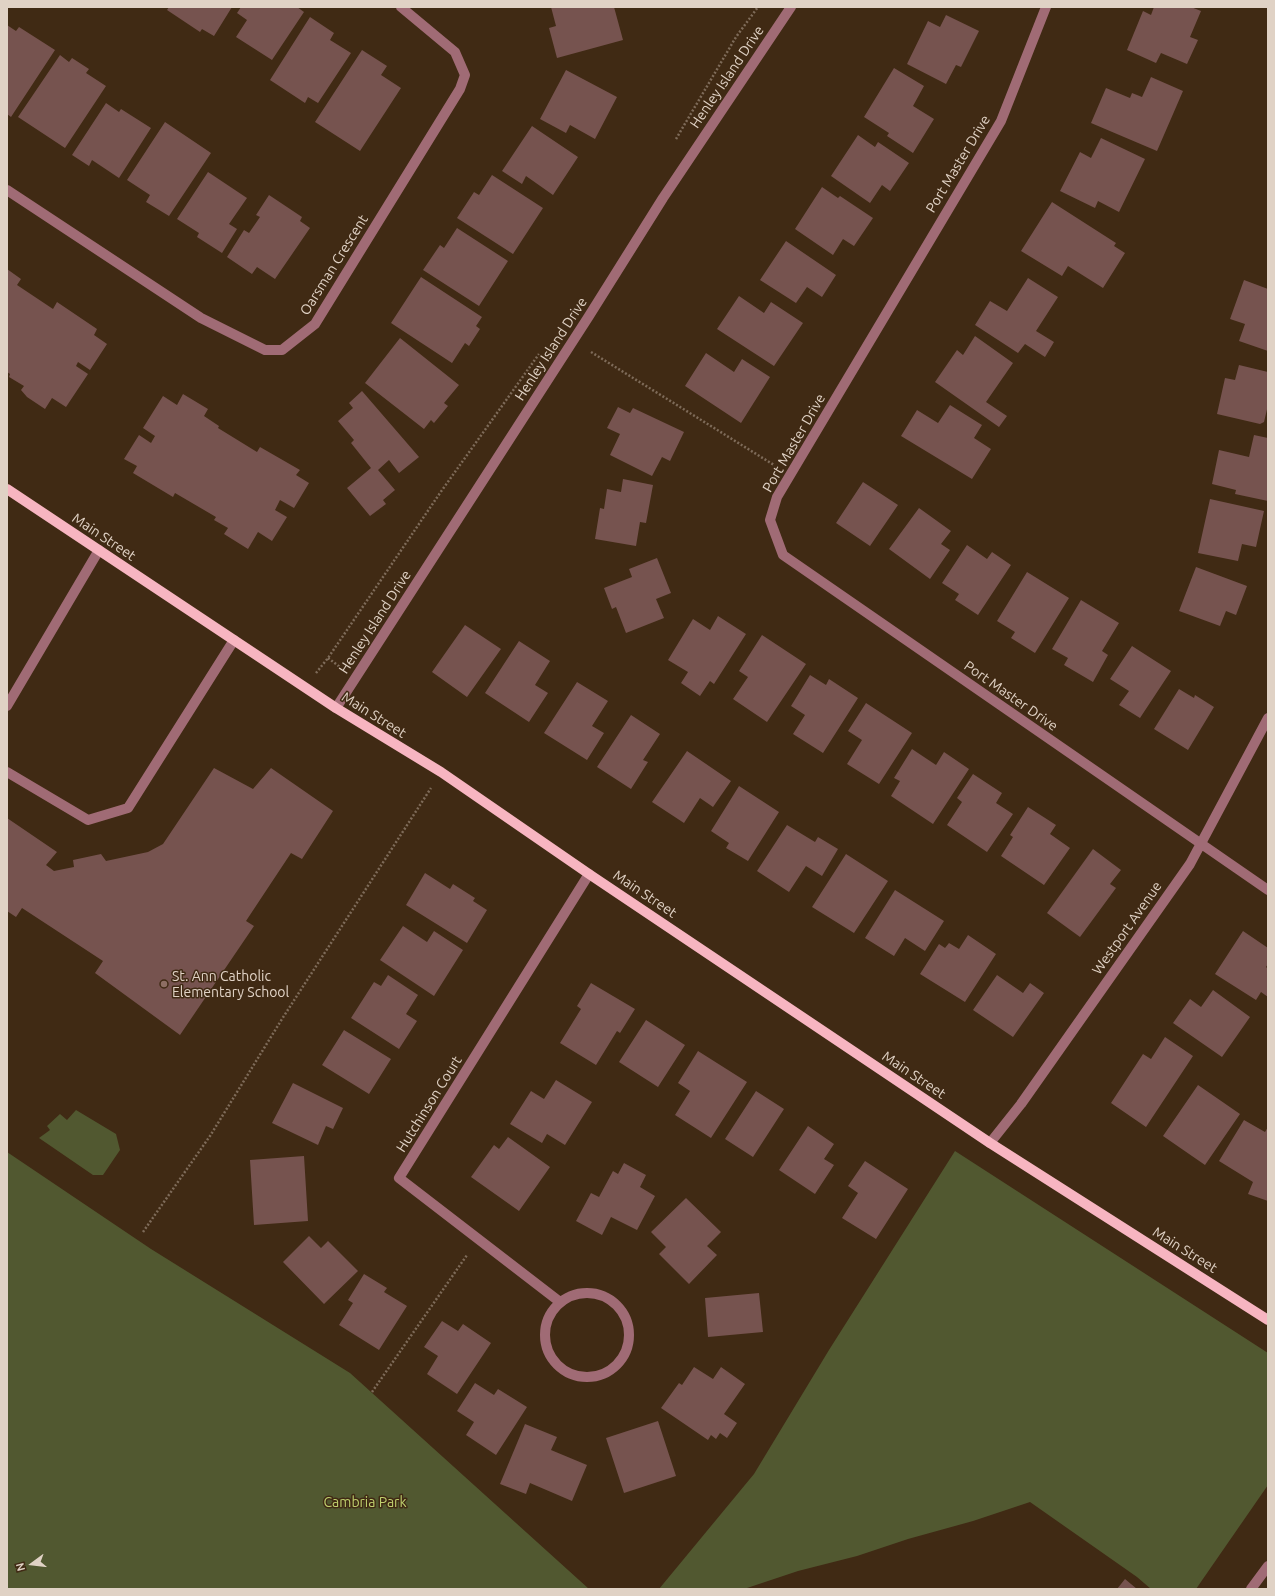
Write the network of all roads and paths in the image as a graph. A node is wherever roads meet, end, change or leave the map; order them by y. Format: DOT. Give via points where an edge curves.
graph roads {
  1 [pos="401,7"];
  2 [pos="758,7"];
  3 [pos="791,7"];
  4 [pos="1046,7"];
  5 [pos="674,142"];
  6 [pos="7,190"];
  7 [pos="543,348"];
  8 [pos="591,352"];
  9 [pos="790,475"];
  10 [pos="7,489"];
  11 [pos="99,550"];
  12 [pos="234,640"];
  13 [pos="328,658"];
  14 [pos="7,706"];
  15 [pos="336,708"];
  16 [pos="1268,718"];
  17 [pos="7,772"];
  18 [pos="441,772"];
  19 [pos="1201,844"];
  20 [pos="589,874"];
  21 [pos="1268,890"];
  22 [pos="990,1143"];
  23 [pos="143,1232"];
  24 [pos="478,1239"];
  25 [pos="560,1302"];
  26 [pos="1268,1320"];
  27 [pos="372,1392"];
  28 [pos="1268,1566"];
  29 [pos="1251,1589"];
  1 -- 6 [label="street, Oarsman Crescent" via="455,52 465,75 460,89 315,324 282,350 265,350 201,318"];
  2 -- 5 [label="path" via="736,37"];
  3 -- 15 [label="street, Henley Island Drive" via="662,198 582,328"];
  4 -- 9 [label="street, Port Master Drive" via="1001,121"];
  7 -- 13 [label="path" via="440,492"];
  8 -- 9 [label="path"];
  9 -- 19 [label="street, Port Master Drive" via="777,497 770,520 783,556"];
  10 -- 11 [label="main road, Main Street"];
  11 -- 12 [label="main road, Main Street"];
  11 -- 14 [label="street"];
  12 -- 15 [label="main road, Main Street"];
  12 -- 17 [label="street" via="128,808 88,820"];
  15 -- 18 [label="main road, Main Street"];
  16 -- 19 [label="street, Westport Avenue"];
  18 -- 20 [label="main road, Main Street"];
  18 -- 23 [label="path" via="210,1136"];
  19 -- 21 [label="street, Port Master Drive"];
  19 -- 22 [label="street, Westport Avenue" via="1190,864 1030,1091"];
  20 -- 22 [label="main road, Main Street"];
  20 -- 24 [label="street, Hutchinson Court" via="399,1178"];
  22 -- 26 [label="main road, Main Street"];
  24 -- 25 [label="street, Hutchinson Court"];
  24 -- 27 [label="path"];
  25 -- 25 [label="street" via="571,1295 584,1292 610,1299 620,1308 627,1320 629,1346 623,1359 614,1369 601,1376 587,1378 572,1375 559,1368 550,1356 545,1342 545,1328 550,1314"];
  28 -- 29 [label="street"];
}
